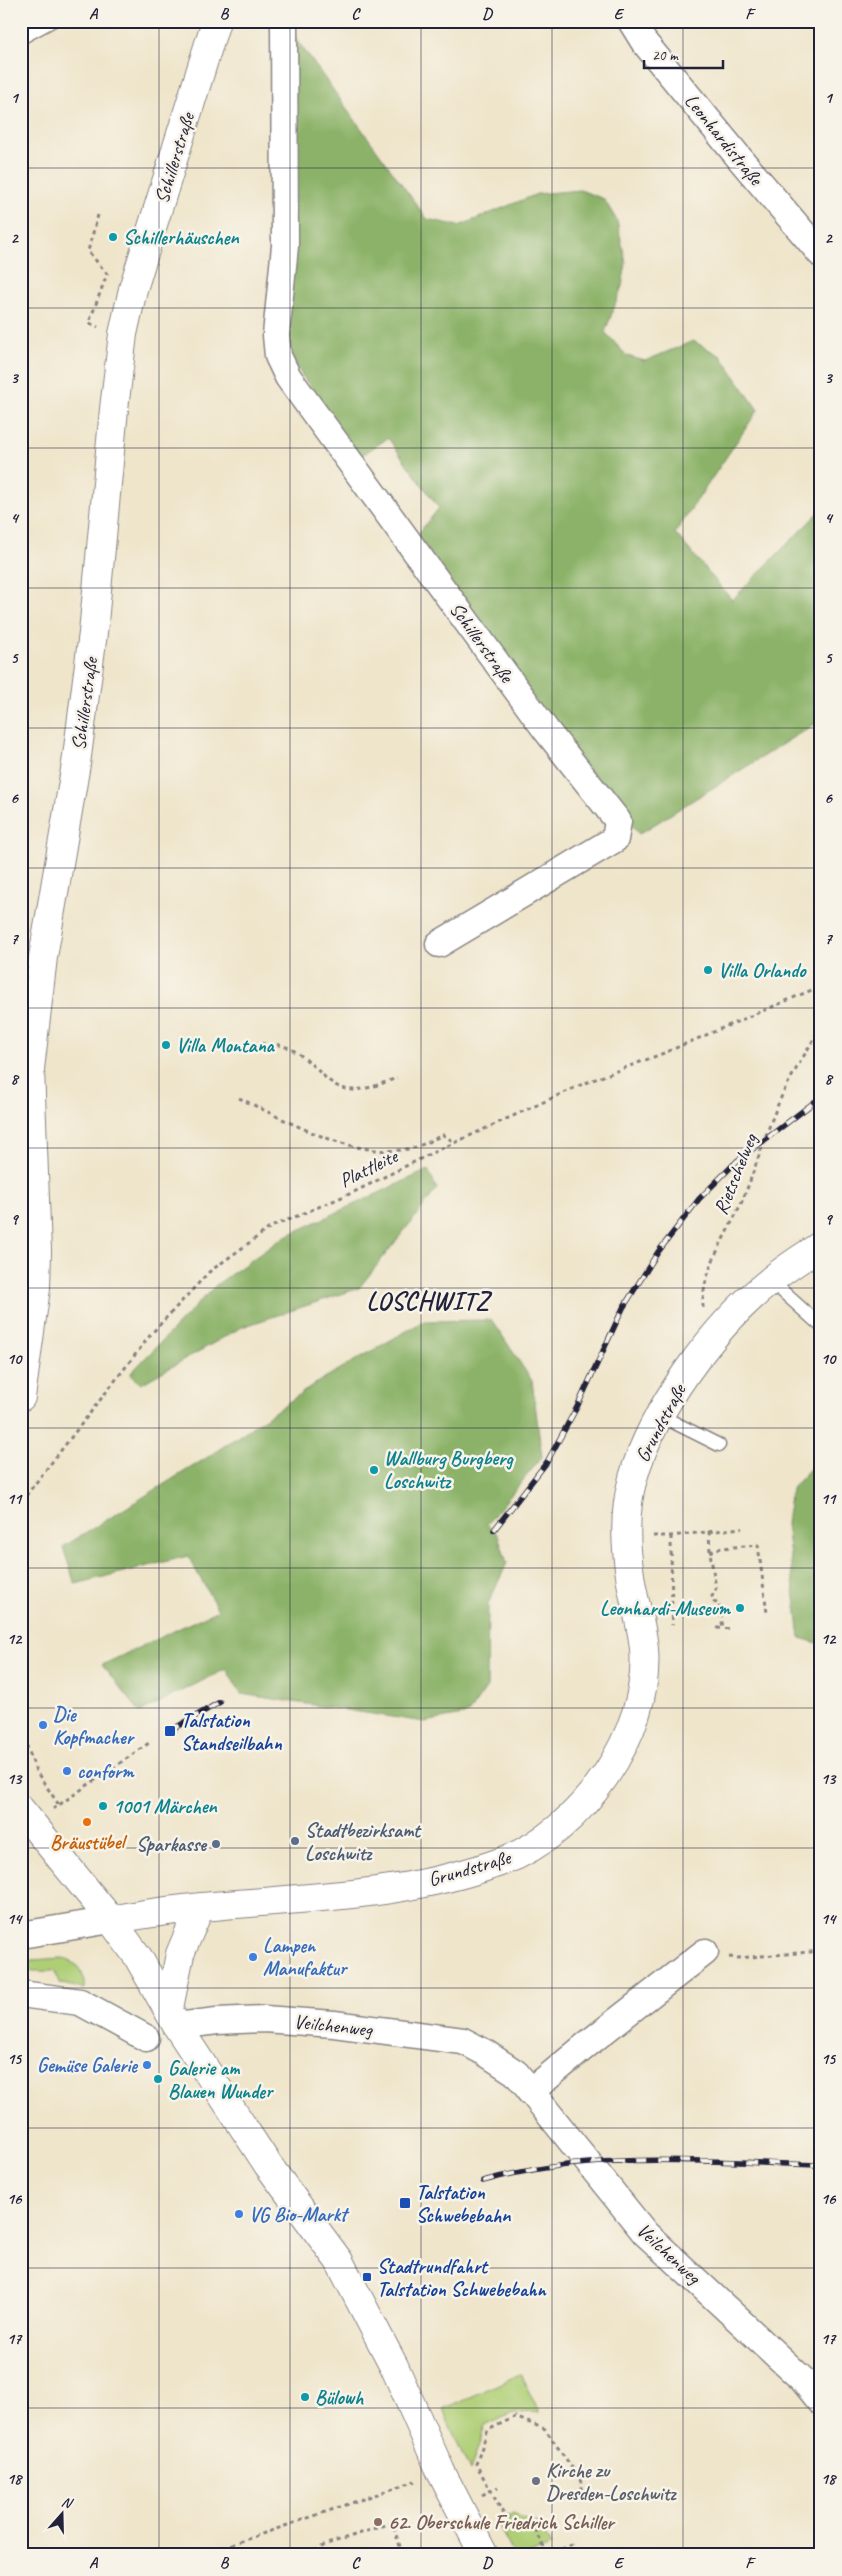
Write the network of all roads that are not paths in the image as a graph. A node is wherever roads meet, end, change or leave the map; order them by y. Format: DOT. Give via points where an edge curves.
graph roads {
  1 [pos="52,21"];
  2 [pos="216,21"];
  3 [pos="284,21"];
  4 [pos="631,21"];
  5 [pos="21,38"];
  6 [pos="821,254"];
  7 [pos="440,944"];
  8 [pos="821,1245"];
  9 [pos="770,1280"];
  10 [pos="821,1326"];
  11 [pos="21,1397"];
  12 [pos="661,1416"];
  13 [pos="719,1445"];
  14 [pos="27,1817"];
  15 [pos="200,1907"];
  16 [pos="111,1920"];
  17 [pos="21,1935"];
  18 [pos="714,1954"];
  19 [pos="21,1994"];
  20 [pos="173,2017"];
  21 [pos="146,2038"];
  22 [pos="530,2092"];
  23 [pos="821,2402"];
  24 [pos="484,2555"];
  1 -- 5 [label="lane"];
  2 -- 11 [label="main road, Schillerstraße" via="133,289 123,334 93,633 76,764 43,957 30,1069 36,1288"];
  3 -- 7 [label="street, Schillerstraße" via="285,246 276,335 278,356 294,385 546,730 618,821 615,838"];
  4 -- 6 [label="street, Leonhardistraße" via="644,42"];
  8 -- 9 [label="main road, Grundstraße"];
  9 -- 10 [label="lane"];
  9 -- 12 [label="main road, Grundstraße" via="742,1305 690,1368"];
  12 -- 13 [label="lane"];
  12 -- 15 [label="main road, Grundstraße" via="632,1479 625,1535 644,1646 644,1682 634,1725 614,1764 572,1815 531,1847 505,1861 458,1874 348,1896"];
  14 -- 16 [label="main road"];
  15 -- 16 [label="main road, Grundstraße"];
  15 -- 20 [label="main road" via="180,1954"];
  16 -- 17 [label="street"];
  16 -- 20 [label="main road" via="138,1957"];
  18 -- 22 [label="street" via="590,2042"];
  19 -- 21 [label="street" via="80,2002"];
  20 -- 22 [label="street, Veilchenweg" via="216,2021 264,2019 464,2041 516,2072"];
  20 -- 24 [label="main road" via="268,2165 339,2261 394,2366 441,2472"];
  22 -- 23 [label="street, Veilchenweg" via="645,2233 796,2374"];
}
